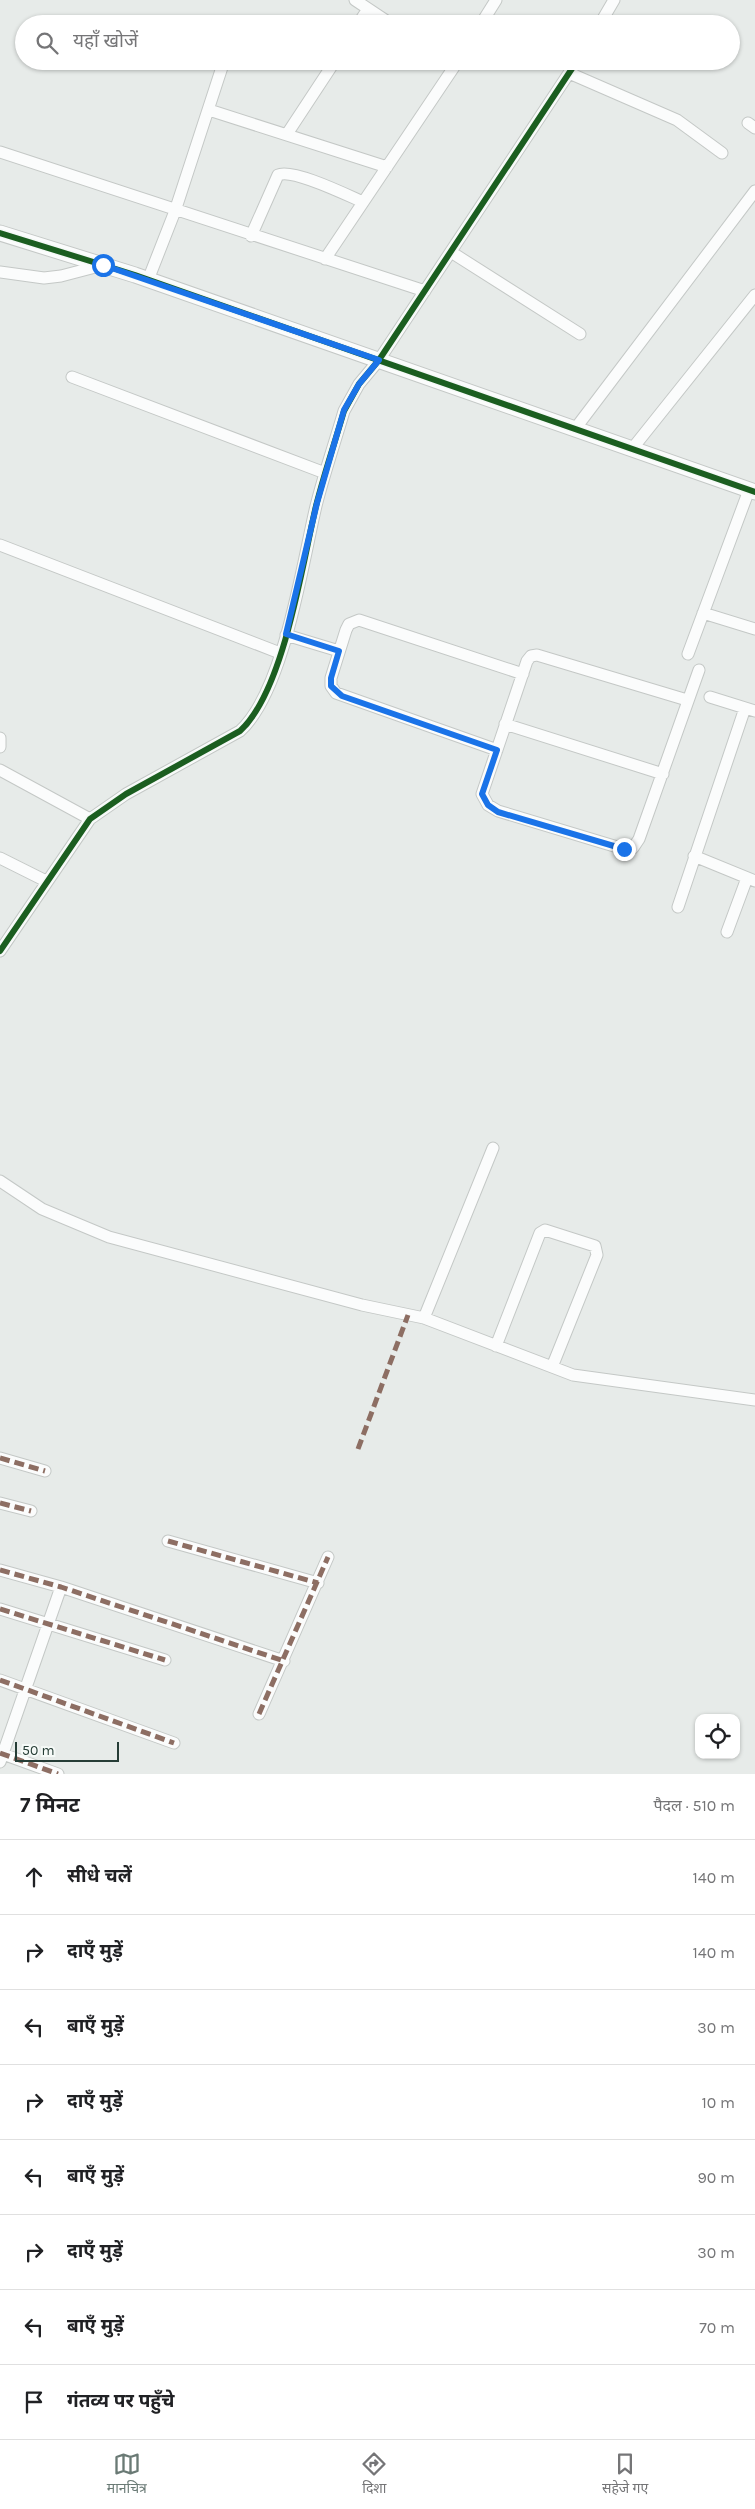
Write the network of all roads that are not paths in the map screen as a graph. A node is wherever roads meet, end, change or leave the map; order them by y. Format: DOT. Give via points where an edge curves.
graph roads {
  1 [pos="355,0"];
  2 [pos="496,0"];
  3 [pos="614,0"];
  4 [pos="368,9"];
  5 [pos="364,15"];
  6 [pos="377,15"];
  7 [pos="487,15"];
  8 [pos="605,15"];
  9 [pos="221,70"];
  10 [pos="329,70"];
  11 [pos="450,70"];
  12 [pos="571,70"];
  13 [pos="569,73"];
  14 [pos="209,110"];
  15 [pos="287,134"];
  16 [pos="0,152"];
  17 [pos="722,154"];
  18 [pos="387,166"];
  19 [pos="755,191"];
  20 [pos="363,202"];
  21 [pos="174,211"];
  22 [pos="0,233"];
  23 [pos="251,236"];
  24 [pos="451,252"];
  25 [pos="325,259"];
  26 [pos="103,265"];
  27 [pos="0,272"];
  28 [pos="148,280"];
  29 [pos="425,291"];
  30 [pos="755,295"];
  31 [pos="580,334"];
  32 [pos="379,360"];
  33 [pos="72,377"];
  34 [pos="575,429"];
  35 [pos="632,449"];
  36 [pos="326,473"];
  37 [pos="752,491"];
  38 [pos="0,545"];
  39 [pos="703,613"];
  40 [pos="755,629"];
  41 [pos="286,634"];
  42 [pos="339,651"];
  43 [pos="280,653"];
  44 [pos="688,654"];
  45 [pos="699,670"];
  46 [pos="523,674"];
  47 [pos="710,697"];
  48 [pos="687,700"];
  49 [pos="750,710"];
  50 [pos="506,724"];
  51 [pos="0,738"];
  52 [pos="0,746"];
  53 [pos="497,750"];
  54 [pos="0,770"];
  55 [pos="663,774"];
  56 [pos="90,819"];
  57 [pos="694,856"];
  58 [pos="0,858"];
  59 [pos="751,880"];
  60 [pos="46,881"];
  61 [pos="678,907"];
  62 [pos="727,932"];
  63 [pos="0,951"];
  64 [pos="493,1148"];
  65 [pos="2,1187"];
  66 [pos="424,1318"];
  67 [pos="496,1346"];
  68 [pos="552,1367"];
  69 [pos="755,1400"];
  70 [pos="0,1458"];
  71 [pos="45,1471"];
  72 [pos="0,1503"];
  73 [pos="32,1511"];
  74 [pos="168,1542"];
  75 [pos="328,1557"];
  76 [pos="0,1570"];
  77 [pos="318,1583"];
  78 [pos="61,1587"];
  79 [pos="0,1609"];
  80 [pos="48,1624"];
  81 [pos="165,1660"];
  82 [pos="284,1661"];
  83 [pos="0,1680"];
  84 [pos="26,1688"];
  85 [pos="259,1714"];
  86 [pos="174,1743"];
  87 [pos="1,1756"];
  88 [pos="58,1774"];
  1 -- 4 [label="street"];
  2 -- 7 [label="street"];
  3 -- 8 [label="street"];
  4 -- 5 [label="street"];
  4 -- 6 [label="street"];
  9 -- 14 [label="street"];
  10 -- 15 [label="street"];
  11 -- 18 [label="street"];
  12 -- 13 [label="street"];
  13 -- 17 [label="street" via="677,120"];
  13 -- 24 [label="street"];
  14 -- 15 [label="street"];
  14 -- 21 [label="street"];
  15 -- 18 [label="street"];
  16 -- 21 [label="street"];
  18 -- 20 [label="street"];
  19 -- 34 [label="street"];
  20 -- 23 [label="street" via="281,173"];
  20 -- 25 [label="street"];
  21 -- 23 [label="street"];
  21 -- 28 [label="street"];
  22 -- 26 [label="street"];
  23 -- 25 [label="street"];
  24 -- 29 [label="street"];
  24 -- 31 [label="street"];
  25 -- 29 [label="street"];
  26 -- 27 [label="street" via="44,278"];
  26 -- 28 [label="street"];
  28 -- 32 [label="street"];
  29 -- 32 [label="street"];
  30 -- 35 [label="street"];
  32 -- 34 [label="street"];
  32 -- 36 [label="street" via="359,384 344,410"];
  33 -- 36 [label="street"];
  34 -- 35 [label="street"];
  35 -- 37 [label="street"];
  36 -- 41 [label="street"];
  37 -- 39 [label="street"];
  38 -- 43 [label="street"];
  39 -- 40 [label="street"];
  39 -- 44 [label="street"];
  41 -- 42 [label="street"];
  41 -- 43 [label="street"];
  42 -- 46 [label="street" via="349,624 359,620"];
  42 -- 53 [label="street" via="331,678 331,686 336,692"];
  43 -- 56 [label="street" via="262,704 240,731 126,794"];
  45 -- 48 [label="street"];
  46 -- 48 [label="street" via="527,661 537,655"];
  46 -- 50 [label="street"];
  47 -- 49 [label="street"];
  48 -- 55 [label="street"];
  49 -- 57 [label="street"];
  50 -- 53 [label="street"];
  50 -- 55 [label="street"];
  51 -- 52 [label="street"];
  53 -- 55 [label="street" via="482,794 488,805 498,812 624,849 637,844"];
  54 -- 56 [label="street"];
  56 -- 60 [label="street"];
  57 -- 59 [label="street"];
  57 -- 61 [label="street"];
  58 -- 60 [label="street"];
  59 -- 62 [label="street"];
  60 -- 63 [label="street"];
  64 -- 66 [label="street"];
  65 -- 66 [label="street" via="109,1237 362,1305"];
  66 -- 67 [label="street"];
  67 -- 68 [label="street"];
  67 -- 68 [label="street" via="540,1233 545,1230 595,1246 597,1255"];
  68 -- 69 [label="street" via="592,1379"];
  70 -- 71 [label="street"];
  72 -- 73 [label="street"];
  74 -- 77 [label="street"];
  75 -- 77 [label="street"];
  76 -- 78 [label="street"];
  77 -- 82 [label="street"];
  78 -- 80 [label="street"];
  78 -- 82 [label="street"];
  79 -- 80 [label="street"];
  80 -- 81 [label="street"];
  80 -- 84 [label="street"];
  82 -- 85 [label="street"];
  83 -- 84 [label="street"];
  84 -- 86 [label="street"];
  84 -- 87 [label="street"];
  87 -- 88 [label="street"];
}
